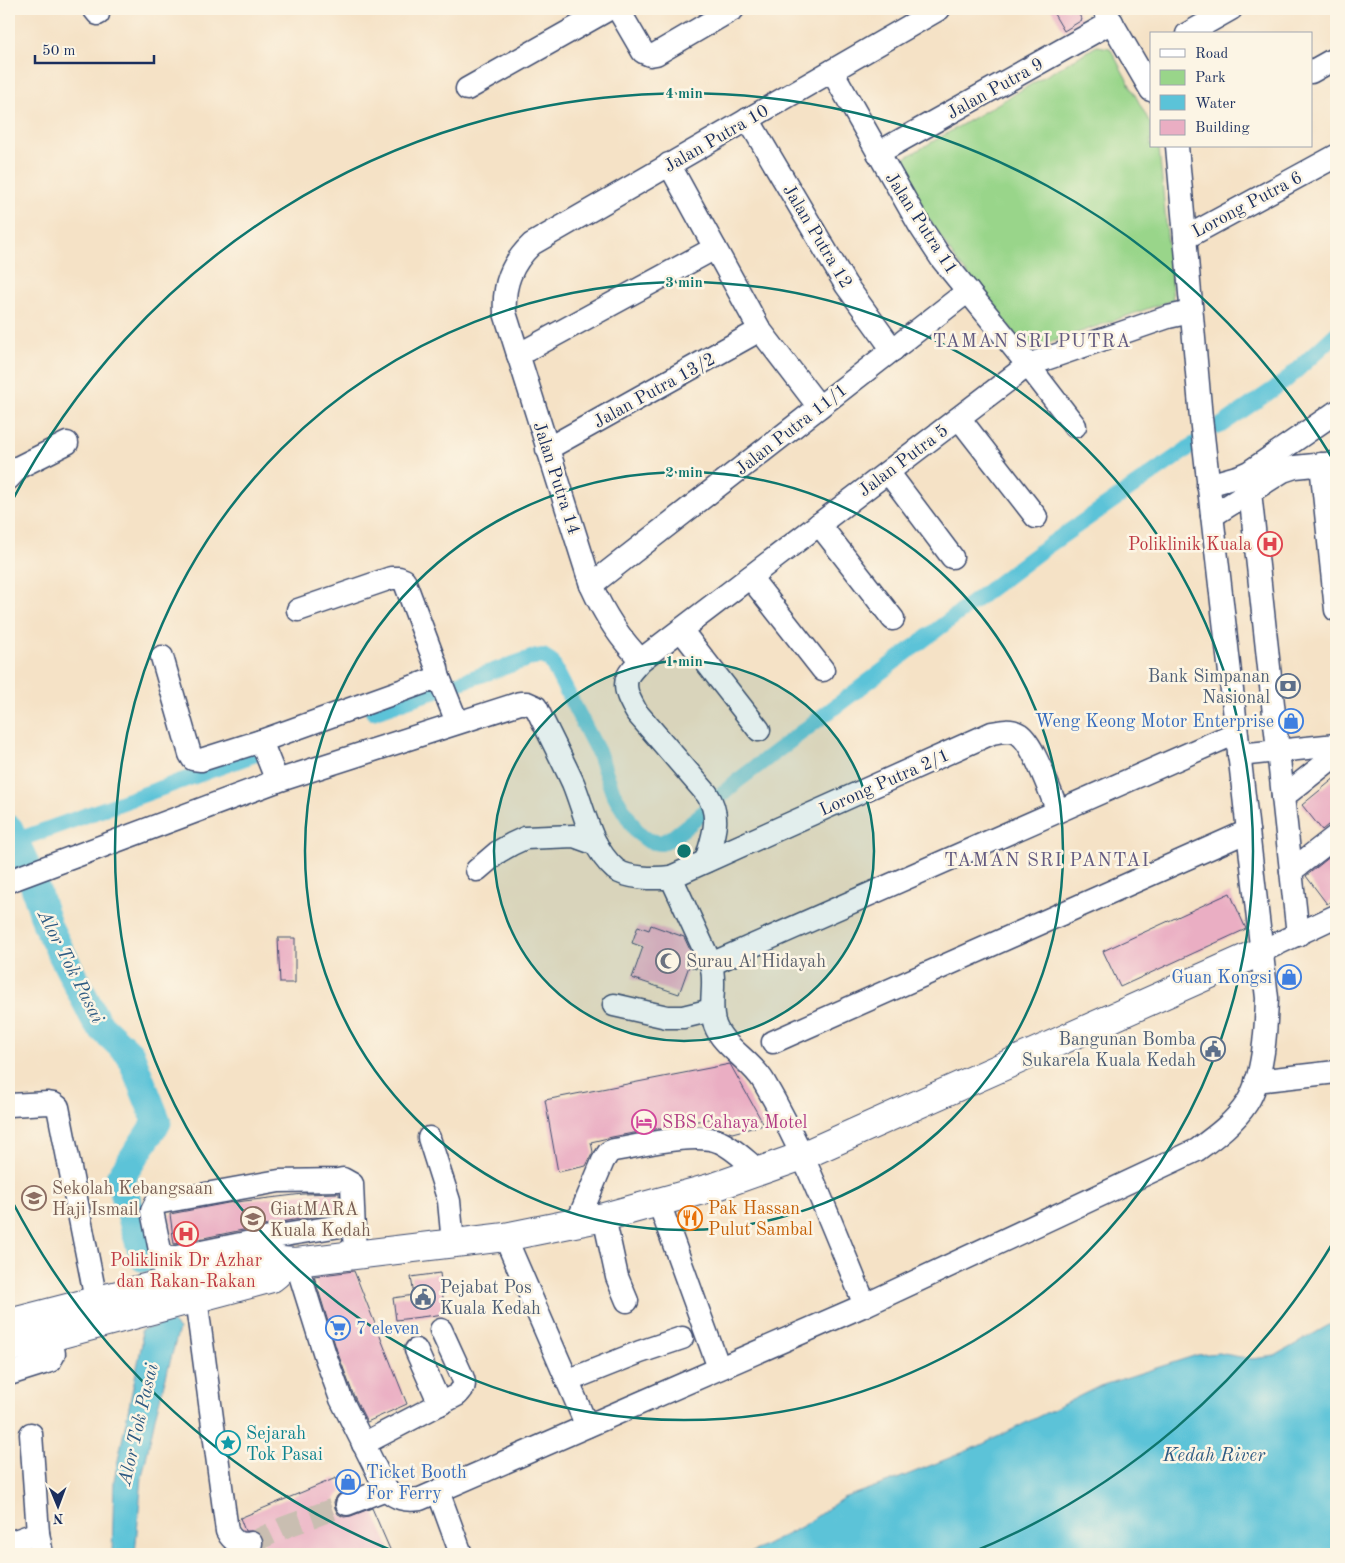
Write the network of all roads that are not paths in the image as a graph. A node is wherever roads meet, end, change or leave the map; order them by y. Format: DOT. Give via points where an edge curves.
graph roads {
  1 [pos="609,9"];
  2 [pos="618,9"];
  3 [pos="732,9"];
  4 [pos="940,9"];
  5 [pos="1224,11"];
  6 [pos="1108,16"];
  7 [pos="1190,32"];
  8 [pos="1143,58"];
  9 [pos="1336,58"];
  10 [pos="832,71"];
  11 [pos="1312,71"];
  12 [pos="1150,86"];
  13 [pos="467,89"];
  14 [pos="748,119"];
  15 [pos="1177,148"];
  16 [pos="878,153"];
  17 [pos="1336,156"];
  18 [pos="670,164"];
  19 [pos="1185,238"];
  20 [pos="715,248"];
  21 [pos="507,282"];
  22 [pos="968,291"];
  23 [pos="1191,312"];
  24 [pos="760,330"];
  25 [pos="893,350"];
  26 [pos="518,355"];
  27 [pos="1028,365"];
  28 [pos="819,407"];
  29 [pos="1336,412"];
  30 [pos="959,418"];
  31 [pos="1075,426"];
  32 [pos="67,443"];
  33 [pos="547,449"];
  34 [pos="1328,463"];
  35 [pos="888,472"];
  36 [pos="9,478"];
  37 [pos="1208,485"];
  38 [pos="1250,492"];
  39 [pos="1212,516"];
  40 [pos="1036,517"];
  41 [pos="819,524"];
  42 [pos="952,557"];
  43 [pos="750,577"];
  44 [pos="591,585"];
  45 [pos="298,610"];
  46 [pos="1336,610"];
  47 [pos="893,619"];
  48 [pos="682,630"];
  49 [pos="162,658"];
  50 [pos="641,660"];
  51 [pos="823,670"];
  52 [pos="443,687"];
  53 [pos="457,722"];
  54 [pos="759,730"];
  55 [pos="1236,733"];
  56 [pos="1336,745"];
  57 [pos="264,747"];
  58 [pos="1278,751"];
  59 [pos="1239,755"];
  60 [pos="1336,755"];
  61 [pos="277,781"];
  62 [pos="1283,797"];
  63 [pos="1058,811"];
  64 [pos="1248,832"];
  65 [pos="1336,836"];
  66 [pos="596,844"];
  67 [pos="706,861"];
  68 [pos="477,870"];
  69 [pos="1291,871"];
  70 [pos="671,877"];
  71 [pos="9,881"];
  72 [pos="1336,916"];
  73 [pos="1298,935"];
  74 [pos="1262,951"];
  75 [pos="712,964"];
  76 [pos="614,1005"];
  77 [pos="712,1010"];
  78 [pos="773,1042"];
  79 [pos="1336,1072"];
  80 [pos="1256,1081"];
  81 [pos="9,1105"];
  82 [pos="429,1138"];
  83 [pos="802,1156"];
  84 [pos="760,1172"];
  85 [pos="659,1203"];
  86 [pos="604,1217"];
  87 [pos="577,1222"];
  88 [pos="353,1224"];
  89 [pos="505,1237"];
  90 [pos="453,1243"];
  91 [pos="356,1255"];
  92 [pos="296,1262"];
  93 [pos="165,1271"];
  94 [pos="196,1298"];
  95 [pos="96,1300"];
  96 [pos="627,1301"];
  97 [pos="865,1305"];
  98 [pos="9,1322"];
  99 [pos="441,1330"];
  100 [pos="51,1336"];
  101 [pos="682,1338"];
  102 [pos="9,1348"];
  103 [pos="416,1350"];
  104 [pos="719,1368"];
  105 [pos="9,1374"];
  106 [pos="567,1381"];
  107 [pos="440,1404"];
  108 [pos="587,1426"];
  109 [pos="31,1434"];
  110 [pos="364,1444"];
  111 [pos="386,1489"];
  112 [pos="438,1491"];
  113 [pos="347,1504"];
  114 [pos="9,1543"];
  115 [pos="251,1543"];
  116 [pos="40,1544"];
  117 [pos="460,1554"];
  1 -- 13 [label="street"];
  2 -- 3 [label="street" via="642,52 650,55"];
  4 -- 10 [label="street, Jalan Putra 10"];
  5 -- 7 [label="street"];
  6 -- 8 [label="street"];
  6 -- 16 [label="street, Jalan Putra 9"];
  8 -- 12 [label="street"];
  9 -- 11 [label="street"];
  10 -- 14 [label="street, Jalan Putra 10"];
  10 -- 16 [label="street, Jalan Putra 11"];
  14 -- 18 [label="street, Jalan Putra 10"];
  14 -- 25 [label="street, Jalan Putra 12" via="846,284"];
  15 -- 19 [label="street"];
  16 -- 22 [label="street, Jalan Putra 11" via="920,226"];
  17 -- 19 [label="street, Lorong Putra 6"];
  18 -- 20 [label="street"];
  18 -- 21 [label="street, Jalan Putra 10" via="532,244 519,258"];
  19 -- 23 [label="street"];
  20 -- 24 [label="street"];
  20 -- 26 [label="street"];
  21 -- 26 [label="street, Jalan Putra 14" via="505,313"];
  22 -- 25 [label="street, Jalan Putra 11/1"];
  22 -- 27 [label="street, Jalan Putra 11"];
  23 -- 27 [label="street, Jalan Putra 5"];
  23 -- 37 [label="street"];
  24 -- 28 [label="street"];
  24 -- 33 [label="street, Jalan Putra 13/2"];
  25 -- 28 [label="street, Jalan Putra 11/1"];
  26 -- 33 [label="street, Jalan Putra 14"];
  27 -- 30 [label="street, Jalan Putra 5"];
  27 -- 31 [label="street, Jalan Putra 11"];
  28 -- 44 [label="street, Jalan Putra 11/1"];
  29 -- 37 [label="street" via="1249,472"];
  30 -- 35 [label="street, Jalan Putra 5"];
  30 -- 40 [label="street"];
  32 -- 36 [label="street" via="19,467"];
  33 -- 44 [label="street, Jalan Putra 14"];
  34 -- 38 [label="street" via="1295,467"];
  34 -- 46 [label="street"];
  35 -- 41 [label="street, Jalan Putra 5"];
  35 -- 42 [label="street"];
  37 -- 39 [label="street"];
  38 -- 39 [label="street"];
  38 -- 58 [label="street"];
  39 -- 55 [label="street"];
  41 -- 43 [label="street, Jalan Putra 5"];
  41 -- 47 [label="street"];
  43 -- 48 [label="street, Jalan Putra 5"];
  43 -- 51 [label="street"];
  44 -- 50 [label="street, Jalan Putra 14" via="614,629"];
  45 -- 52 [label="street" via="391,578 404,580"];
  48 -- 50 [label="street, Jalan Putra 5"];
  48 -- 54 [label="street"];
  49 -- 57 [label="street" via="193,759"];
  50 -- 67 [label="street, Jalan Putra 5" via="628,676 628,698 713,803 715,827"];
  52 -- 53 [label="street"];
  52 -- 57 [label="street" via="434,680"];
  53 -- 61 [label="street"];
  53 -- 66 [label="street" via="520,703 536,707 573,784"];
  55 -- 59 [label="street"];
  55 -- 63 [label="street"];
  56 -- 58 [label="street"];
  57 -- 61 [label="street"];
  58 -- 59 [label="street"];
  58 -- 62 [label="street"];
  59 -- 64 [label="street"];
  60 -- 62 [label="street"];
  61 -- 71 [label="street"];
  62 -- 69 [label="street"];
  63 -- 67 [label="street, Lorong Putra 2/1" via="1032,750 1020,735 1001,731"];
  63 -- 75 [label="street"];
  64 -- 74 [label="street"];
  64 -- 78 [label="street"];
  65 -- 69 [label="street"];
  66 -- 68 [label="street" via="574,836 524,838 498,852"];
  66 -- 70 [label="street" via="616,870 625,874 657,879"];
  67 -- 70 [label="street, Lorong Putra 2/1"];
  69 -- 73 [label="street"];
  70 -- 75 [label="street"];
  72 -- 73 [label="street"];
  73 -- 74 [label="street"];
  74 -- 80 [label="street" via="1266,1021"];
  74 -- 83 [label="main road"];
  75 -- 77 [label="street"];
  76 -- 77 [label="street" via="667,1017"];
  77 -- 83 [label="street" via="720,1034 765,1084"];
  79 -- 80 [label="street"];
  80 -- 97 [label="street" via="1248,1102 1236,1118 1197,1150"];
  81 -- 95 [label="street" via="48,1103 58,1107"];
  82 -- 90 [label="street" via="449,1201"];
  83 -- 84 [label="main road"];
  83 -- 97 [label="street"];
  84 -- 85 [label="main road"];
  84 -- 87 [label="street" via="713,1139 690,1138 614,1150 603,1161"];
  85 -- 86 [label="main road"];
  85 -- 104 [label="street"];
  86 -- 87 [label="main road"];
  86 -- 96 [label="street" via="617,1277"];
  87 -- 89 [label="main road"];
  88 -- 91 [label="street"];
  88 -- 93 [label="street" via="290,1234"];
  88 -- 93 [label="street" via="352,1184 343,1179 279,1181 159,1202 152,1211"];
  89 -- 90 [label="main road"];
  89 -- 106 [label="street"];
  90 -- 91 [label="main road"];
  91 -- 92 [label="main road"];
  92 -- 93 [label="main road" via="266,1260"];
  92 -- 94 [label="main road" via="272,1278"];
  92 -- 110 [label="street" via="332,1373"];
  93 -- 95 [label="main road"];
  94 -- 100 [label="main road"];
  94 -- 115 [label="street" via="227,1531 237,1542"];
  95 -- 98 [label="main road"];
  97 -- 104 [label="street"];
  99 -- 107 [label="street" via="465,1383 457,1395"];
  100 -- 102 [label="main road"];
  100 -- 105 [label="street" via="54,1354 50,1361"];
  101 -- 106 [label="street"];
  103 -- 107 [label="street"];
  104 -- 108 [label="street"];
  106 -- 108 [label="street"];
  107 -- 110 [label="street"];
  108 -- 112 [label="street"];
  109 -- 116 [label="street"];
  110 -- 111 [label="street"];
  111 -- 112 [label="street" via="392,1496 409,1500"];
  111 -- 113 [label="street"];
  112 -- 117 [label="street"];
  114 -- 116 [label="street"];
}
